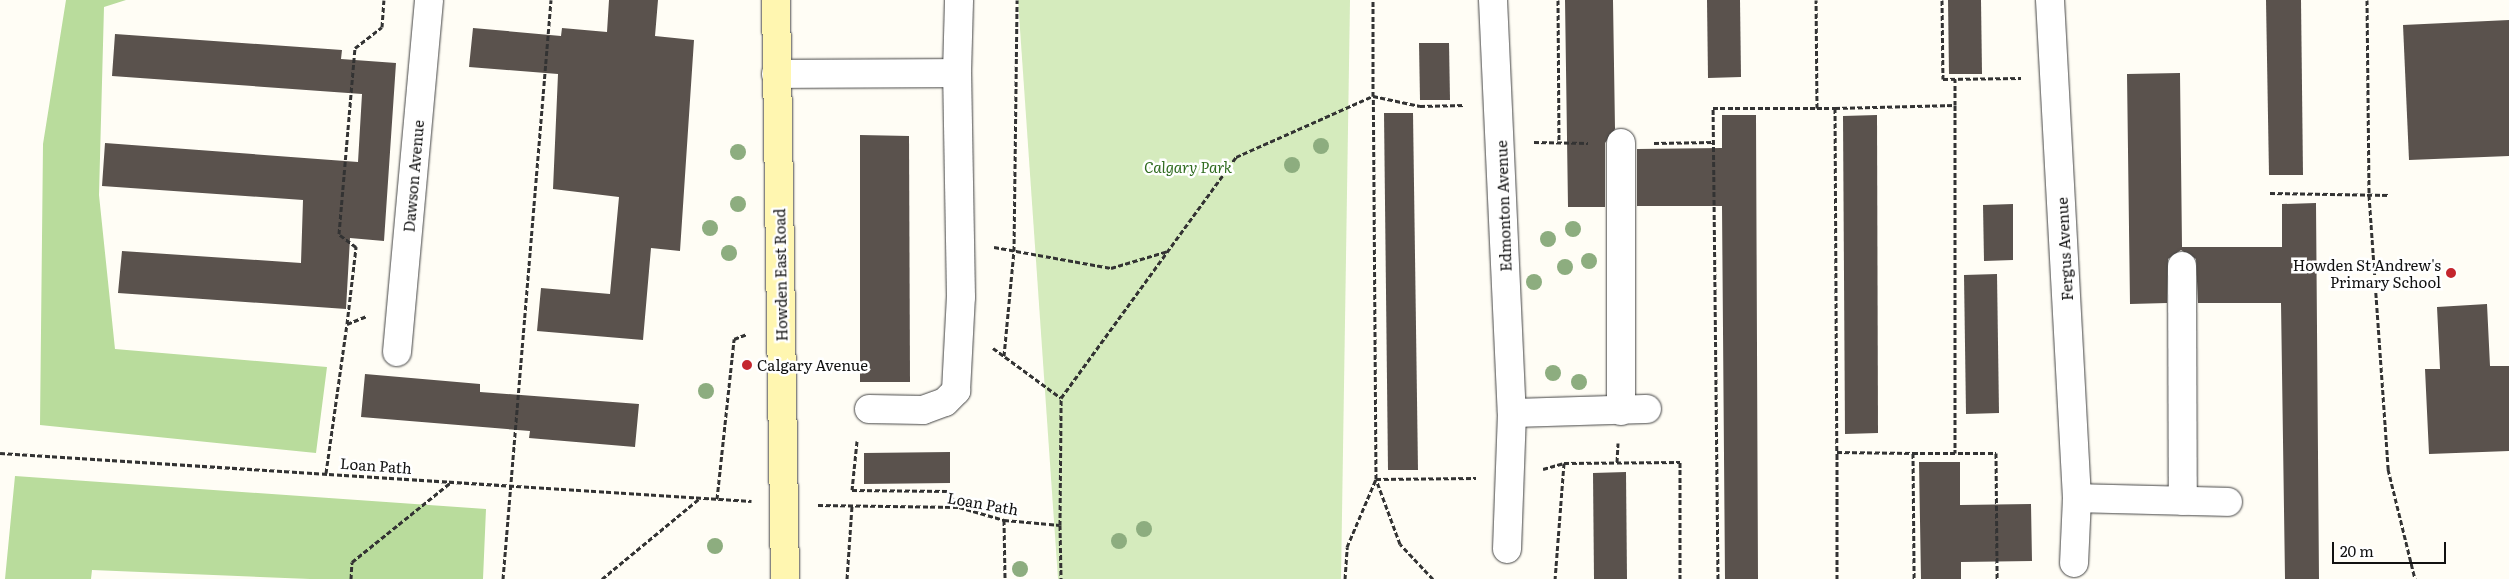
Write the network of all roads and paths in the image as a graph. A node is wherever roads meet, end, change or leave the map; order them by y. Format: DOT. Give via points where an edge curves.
graph roads {
  1 [pos="384,0"];
  2 [pos="429,0"];
  3 [pos="551,0"];
  4 [pos="776,0"];
  5 [pos="959,0"];
  6 [pos="1017,0"];
  7 [pos="1373,0"];
  8 [pos="1493,0"];
  9 [pos="1558,0"];
  10 [pos="1816,0"];
  11 [pos="1942,0"];
  12 [pos="2050,0"];
  13 [pos="2367,0"];
  14 [pos="956,73"];
  15 [pos="776,74"];
  16 [pos="2055,77"];
  17 [pos="1955,79"];
  18 [pos="1374,96"];
  19 [pos="1498,105"];
  20 [pos="1955,105"];
  21 [pos="1817,108"];
  22 [pos="1835,108"];
  23 [pos="1559,142"];
  24 [pos="1621,143"];
  25 [pos="2270,193"];
  26 [pos="2369,194"];
  27 [pos="2390,194"];
  28 [pos="960,241"];
  29 [pos="1168,250"];
  30 [pos="1014,251"];
  31 [pos="2182,266"];
  32 [pos="402,302"];
  33 [pos="960,323"];
  34 [pos="347,324"];
  35 [pos="734,339"];
  36 [pos="397,352"];
  37 [pos="1004,356"];
  38 [pos="1061,398"];
  39 [pos="869,409"];
  40 [pos="1647,409"];
  41 [pos="1621,411"];
  42 [pos="1512,413"];
  43 [pos="1837,452"];
  44 [pos="0,453"];
  45 [pos="1955,453"];
  46 [pos="1913,454"];
  47 [pos="1564,463"];
  48 [pos="326,473"];
  49 [pos="1451,477"];
  50 [pos="1376,479"];
  51 [pos="452,481"];
  52 [pos="513,485"];
  53 [pos="700,498"];
  54 [pos="2077,498"];
  55 [pos="717,499"];
  56 [pos="751,501"];
  57 [pos="2183,501"];
  58 [pos="2228,502"];
  59 [pos="818,506"];
  60 [pos="852,506"];
  61 [pos="958,507"];
  62 [pos="1004,520"];
  63 [pos="1060,525"];
  64 [pos="1507,549"];
  65 [pos="2074,563"];
  66 [pos="351,579"];
  67 [pos="504,579"];
  68 [pos="602,579"];
  69 [pos="786,579"];
  70 [pos="847,579"];
  71 [pos="1005,579"];
  72 [pos="1061,579"];
  73 [pos="1344,579"];
  74 [pos="1433,579"];
  75 [pos="1680,579"];
  76 [pos="1718,579"];
  77 [pos="1837,579"];
  78 [pos="1914,579"];
  79 [pos="1997,579"];
  80 [pos="2415,579"];
  1 -- 34 [label="path" via="382,27 355,48 339,234 356,247"];
  2 -- 32 [label="street, Dawson Avenue"];
  3 -- 52 [label="path"];
  4 -- 15 [label="street, Howden East Road"];
  5 -- 14 [label="street"];
  6 -- 30 [label="path"];
  7 -- 18 [label="path"];
  8 -- 19 [label="street, Edmonton Avenue"];
  9 -- 23 [label="path"];
  10 -- 21 [label="path"];
  11 -- 17 [label="path" via="1943,79"];
  12 -- 16 [label="street, Fergus Avenue"];
  13 -- 26 [label="path"];
  14 -- 15 [label="street"];
  14 -- 28 [label="street"];
  15 -- 69 [label="street, Howden East Road"];
  16 -- 17 [label="path"];
  16 -- 54 [label="street, Fergus Avenue"];
  17 -- 20 [label="path"];
  18 -- 19 [label="path" via="1420,106"];
  18 -- 29 [label="path" via="1236,157"];
  18 -- 50 [label="path"];
  19 -- 42 [label="street, Edmonton Avenue"];
  20 -- 22 [label="path"];
  20 -- 45 [label="path"];
  21 -- 22 [label="path"];
  21 -- 76 [label="path" via="1713,108"];
  22 -- 43 [label="path"];
  24 -- 41 [label="street"];
  25 -- 26 [label="path"];
  26 -- 27 [label="path"];
  26 -- 80 [label="path" via="2388,469"];
  28 -- 30 [label="path"];
  28 -- 33 [label="street"];
  29 -- 30 [label="path" via="1111,268"];
  29 -- 38 [label="path"];
  30 -- 37 [label="path"];
  31 -- 57 [label="street"];
  32 -- 34 [label="path"];
  32 -- 36 [label="street, Dawson Avenue"];
  33 -- 37 [label="path"];
  33 -- 39 [label="street" via="956,391 946,402 923,410"];
  34 -- 48 [label="path"];
  35 -- 55 [label="path"];
  37 -- 38 [label="path"];
  38 -- 63 [label="path"];
  39 -- 61 [label="path" via="859,426 852,490 948,491"];
  40 -- 41 [label="street"];
  41 -- 42 [label="street"];
  42 -- 64 [label="street, Edmonton Avenue"];
  43 -- 46 [label="path"];
  43 -- 77 [label="path"];
  44 -- 48 [label="path, Loan Path"];
  45 -- 46 [label="path"];
  45 -- 79 [label="path" via="1996,453"];
  46 -- 78 [label="path"];
  47 -- 75 [label="path" via="1680,462"];
  48 -- 51 [label="path, Loan Path"];
  49 -- 50 [label="path"];
  50 -- 73 [label="path" via="1347,547"];
  50 -- 74 [label="path" via="1400,544"];
  51 -- 52 [label="path, Loan Path"];
  51 -- 66 [label="path" via="352,562"];
  52 -- 53 [label="path, Loan Path"];
  52 -- 67 [label="path"];
  53 -- 55 [label="path, Loan Path"];
  53 -- 68 [label="path"];
  54 -- 57 [label="street"];
  54 -- 65 [label="street, Fergus Avenue"];
  55 -- 56 [label="path, Loan Path"];
  57 -- 58 [label="street"];
  59 -- 60 [label="path, Loan Path"];
  60 -- 61 [label="path, Loan Path"];
  60 -- 70 [label="path"];
  61 -- 62 [label="path, Loan Path"];
  62 -- 63 [label="path, Loan Path"];
  62 -- 71 [label="path"];
  63 -- 72 [label="path"];
}
